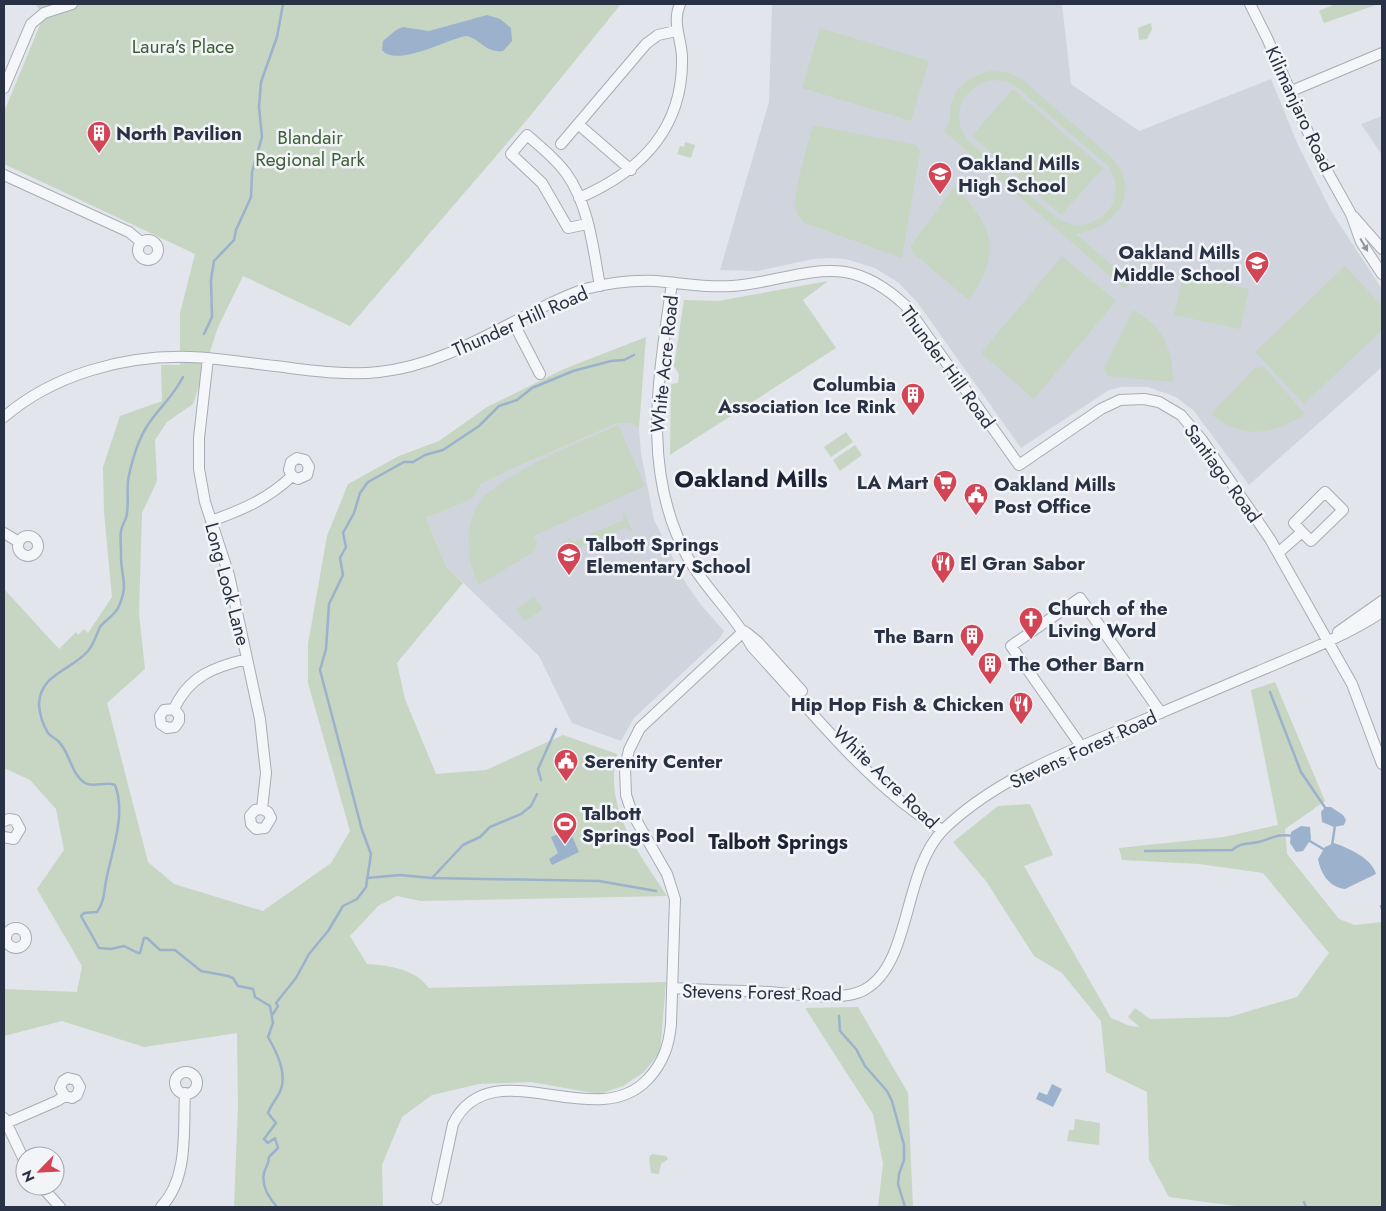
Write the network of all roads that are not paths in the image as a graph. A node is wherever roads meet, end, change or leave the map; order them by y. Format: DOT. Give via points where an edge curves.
graph roads {
  1 [pos="72,4"];
  2 [pos="680,4"];
  3 [pos="1250,4"];
  4 [pos="676,31"];
  5 [pos="1382,53"];
  6 [pos="4,88"];
  7 [pos="1289,92"];
  8 [pos="578,124"];
  9 [pos="561,144"];
  10 [pos="631,170"];
  11 [pos="4,175"];
  12 [pos="579,198"];
  13 [pos="1351,214"];
  14 [pos="587,224"];
  15 [pos="141,242"];
  16 [pos="1382,249"];
  17 [pos="1382,274"];
  18 [pos="672,283"];
  19 [pos="600,286"];
  20 [pos="513,322"];
  21 [pos="208,358"];
  22 [pos="540,374"];
  23 [pos="4,417"];
  24 [pos="1019,465"];
  25 [pos="292,476"];
  26 [pos="211,521"];
  27 [pos="1302,532"];
  28 [pos="4,533"];
  29 [pos="19,542"];
  30 [pos="1278,552"];
  31 [pos="1382,601"];
  32 [pos="1382,612"];
  33 [pos="744,631"];
  34 [pos="1327,640"];
  35 [pos="248,659"];
  36 [pos="174,709"];
  37 [pos="1161,713"];
  38 [pos="1081,746"];
  39 [pos="1382,764"];
  40 [pos="262,809"];
  41 [pos="4,821"];
  42 [pos="943,830"];
  43 [pos="4,837"];
  44 [pos="673,988"];
  45 [pos="185,1093"];
  46 [pos="65,1096"];
  47 [pos="5,1122"];
  48 [pos="17,1146"];
  49 [pos="50,1196"];
  50 [pos="437,1199"];
  51 [pos="60,1207"];
  52 [pos="161,1207"];
  1 -- 6 [label="street" via="44,13 31,24"];
  2 -- 4 [label="street"];
  3 -- 7 [label="street, Kilimanjaro Road"];
  4 -- 8 [label="street" via="658,35 646,44"];
  4 -- 10 [label="street" via="682,53 678,101 661,136"];
  5 -- 7 [label="street"];
  7 -- 13 [label="street, Kilimanjaro Road" via="1317,153"];
  8 -- 9 [label="street"];
  8 -- 10 [label="street"];
  10 -- 12 [label="street"];
  11 -- 15 [label="street" via="130,232"];
  12 -- 14 [label="street"];
  12 -- 14 [label="street" via="565,172 527,135 511,154 542,182 568,228"];
  13 -- 16 [label="street, Kilimanjaro Road"];
  13 -- 17 [label="street, Kilimanjaro Road, one-way" via="1361,242"];
  14 -- 19 [label="street"];
  18 -- 19 [label="street, Thunder Hill Road" via="633,282"];
  18 -- 24 [label="street, Thunder Hill Road" via="730,286 832,271 856,274 882,286 906,306"];
  18 -- 33 [label="street, White Acre Road" via="656,409 659,478 675,532 688,558 713,595"];
  19 -- 20 [label="street, Thunder Hill Road" via="570,295"];
  20 -- 21 [label="street, Thunder Hill Road" via="434,360 378,372 337,373"];
  20 -- 22 [label="street"];
  21 -- 23 [label="street, Thunder Hill Road" via="151,358 95,369 43,391"];
  21 -- 26 [label="street, Long Look Lane" via="198,456"];
  24 -- 30 [label="street, Santiago Road" via="1110,404 1133,399 1159,402 1190,424"];
  25 -- 26 [label="street" via="260,501"];
  26 -- 35 [label="street, Long Look Lane" via="229,574"];
  27 -- 27 [label="street" via="1294,523 1325,492 1343,510 1311,541"];
  27 -- 30 [label="street"];
  28 -- 29 [label="street"];
  30 -- 34 [label="street, Santiago Road"];
  31 -- 34 [label="street, Stevens Forest Road"];
  32 -- 34 [label="street, Stevens Forest Road"];
  33 -- 42 [label="street, White Acre Road" via="758,642 862,757"];
  33 -- 44 [label="street" via="640,728 625,768 626,795 632,813 666,874 675,898"];
  34 -- 37 [label="street, Stevens Forest Road"];
  34 -- 39 [label="street, Santiago Road" via="1357,696"];
  35 -- 36 [label="street" via="220,665 201,675 184,691"];
  35 -- 40 [label="street, Long Look Lane" via="266,755"];
  37 -- 38 [label="street, Stevens Forest Road"];
  37 -- 38 [label="street" via="1080,598 1011,646"];
  38 -- 42 [label="street, Stevens Forest Road" via="1011,781"];
  41 -- 43 [label="street" via="16,820 20,829 14,838"];
  42 -- 44 [label="street, Stevens Forest Road" via="923,859 886,971 865,990 836,996"];
  44 -- 50 [label="street, Stevens Forest Road" via="670,1042 653,1073 637,1089 621,1097 598,1101 529,1091 495,1093 480,1096 463,1106 453,1124"];
  45 -- 52 [label="street" via="179,1173 171,1194"];
  46 -- 47 [label="street"];
  47 -- 48 [label="street"];
  49 -- 51 [label="street"];
}
